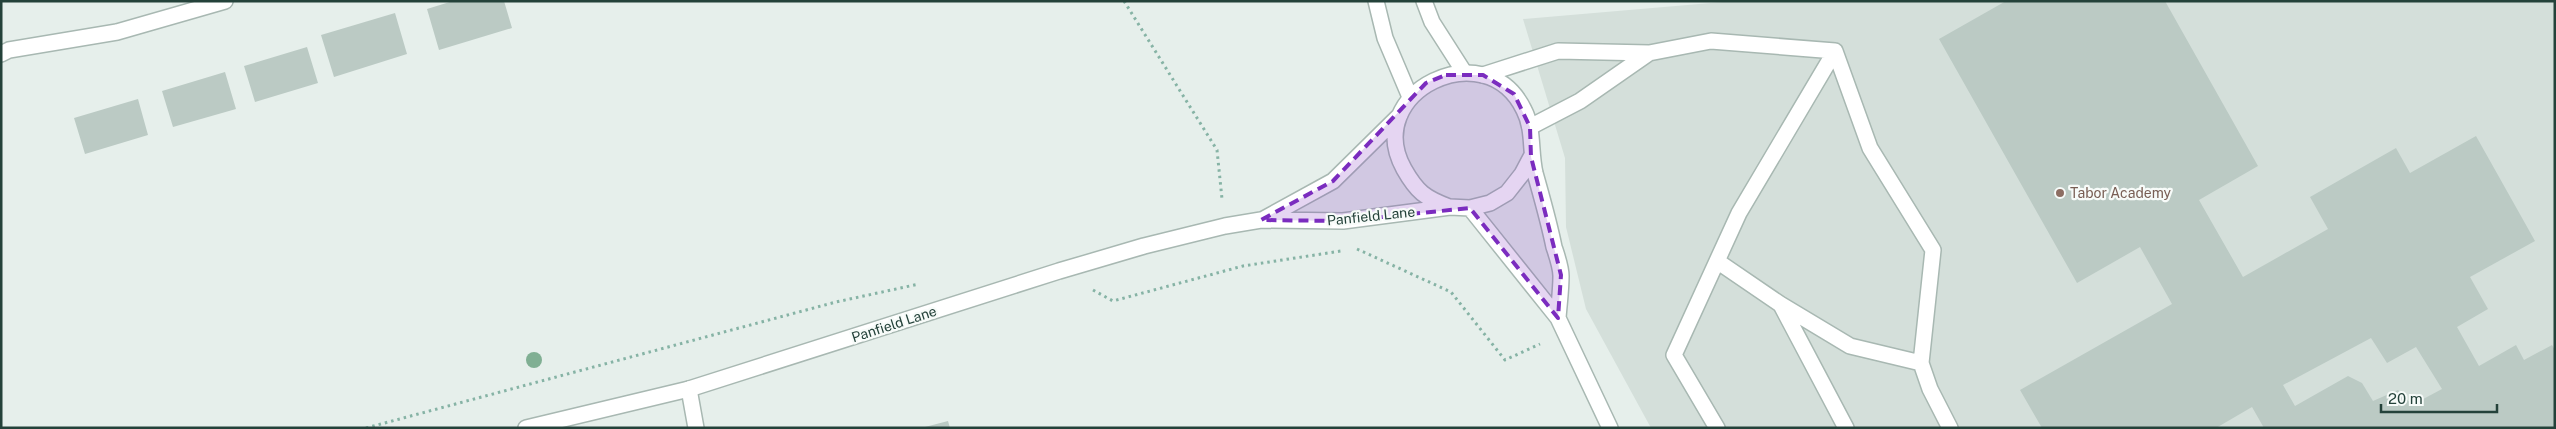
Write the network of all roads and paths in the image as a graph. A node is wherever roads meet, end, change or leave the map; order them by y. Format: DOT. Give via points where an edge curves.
graph roads {
  1 [pos="225,1"];
  2 [pos="1124,1"];
  3 [pos="1376,1"];
  4 [pos="1424,1"];
  5 [pos="1835,51"];
  6 [pos="1649,53"];
  7 [pos="1,54"];
  8 [pos="1464,72"];
  9 [pos="1483,75"];
  10 [pos="1410,97"];
  11 [pos="1400,115"];
  12 [pos="1530,127"];
  13 [pos="1531,157"];
  14 [pos="1450,207"];
  15 [pos="1470,208"];
  16 [pos="1261,220"];
  17 [pos="1225,226"];
  18 [pos="1717,261"];
  19 [pos="1059,271"];
  20 [pos="924,283"];
  21 [pos="1780,304"];
  22 [pos="1558,318"];
  23 [pos="1566,332"];
  24 [pos="1921,363"];
  25 [pos="689,389"];
  26 [pos="366,428"];
  27 [pos="526,428"];
  28 [pos="696,428"];
  29 [pos="1610,428"];
  30 [pos="1716,428"];
  31 [pos="1846,428"];
  32 [pos="1950,428"];
  1 -- 7 [label="street" via="117,32"];
  2 -- 17 [label="path" via="1217,150"];
  3 -- 10 [label="street" via="1385,38"];
  4 -- 8 [label="street" via="1432,22"];
  5 -- 6 [label="street" via="1711,41"];
  5 -- 18 [label="street" via="1739,212"];
  5 -- 24 [label="street" via="1870,148 1933,250"];
  6 -- 9 [label="street" via="1558,51"];
  6 -- 12 [label="street" via="1580,100"];
  8 -- 9 [label="street, Panfield Lane"];
  8 -- 10 [label="street, Panfield Lane" via="1446,74 1426,83"];
  9 -- 12 [label="street, Panfield Lane" via="1500,82 1514,94"];
  10 -- 11 [label="street, Panfield Lane"];
  11 -- 14 [label="street, Panfield Lane" via="1396,136 1398,157 1415,189"];
  11 -- 16 [label="street, Panfield Lane" via="1333,181"];
  12 -- 13 [label="street, Panfield Lane"];
  13 -- 15 [label="street, Panfield Lane" via="1507,192 1490,203"];
  13 -- 22 [label="street, Panfield Lane" via="1561,275"];
  14 -- 15 [label="street, Panfield Lane"];
  14 -- 16 [label="street, Panfield Lane" via="1343,221"];
  15 -- 22 [label="street"];
  16 -- 17 [label="street, Panfield Lane"];
  17 -- 19 [label="street, Panfield Lane"];
  18 -- 21 [label="street"];
  18 -- 30 [label="street" via="1674,355"];
  19 -- 23 [label="path" via="1114,301 1243,266 1359,248 1451,292 1505,360"];
  19 -- 25 [label="street, Panfield Lane"];
  20 -- 26 [label="path" via="836,302"];
  21 -- 24 [label="street" via="1850,346"];
  21 -- 31 [label="street"];
  22 -- 23 [label="street"];
  23 -- 29 [label="street"];
  24 -- 32 [label="street"];
  25 -- 27 [label="street, Panfield Lane"];
  25 -- 28 [label="street"];
}
